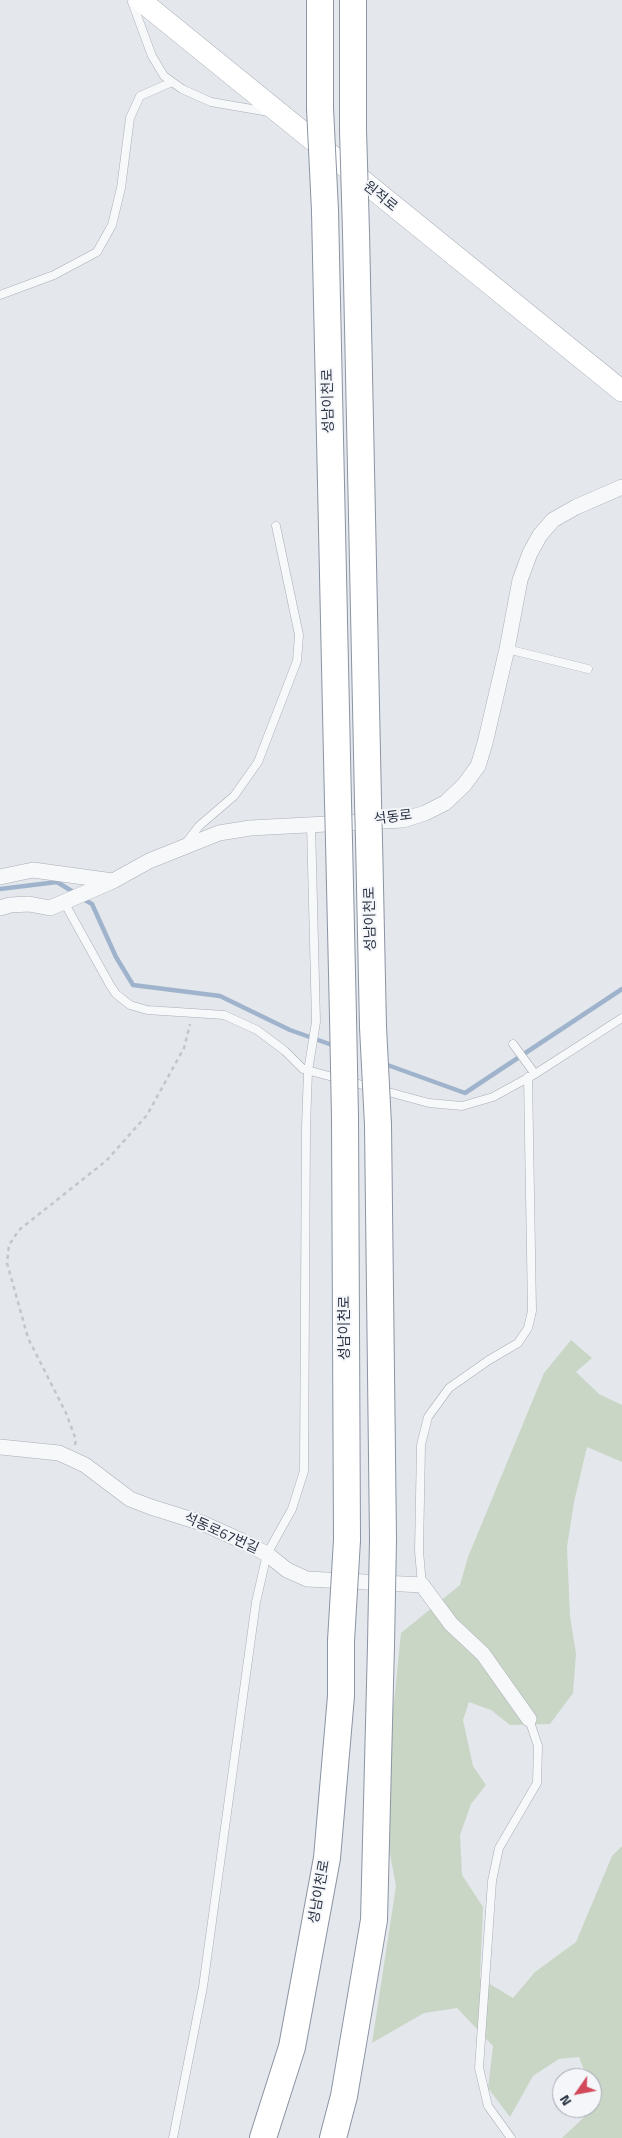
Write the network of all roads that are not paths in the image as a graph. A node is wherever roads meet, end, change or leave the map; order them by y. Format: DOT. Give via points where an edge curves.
graph roads {
  1 [pos="132,0"];
  2 [pos="140,0"];
  3 [pos="320,0"];
  4 [pos="353,0"];
  5 [pos="172,82"];
  6 [pos="279,114"];
  7 [pos="0,294"];
  8 [pos="622,391"];
  9 [pos="622,487"];
  10 [pos="276,526"];
  11 [pos="507,650"];
  12 [pos="588,669"];
  13 [pos="311,824"];
  14 [pos="184,846"];
  15 [pos="0,877"];
  16 [pos="114,881"];
  17 [pos="66,901"];
  18 [pos="0,908"];
  19 [pos="622,1018"];
  20 [pos="516,1047"];
  21 [pos="308,1071"];
  22 [pos="532,1076"];
  23 [pos="0,1447"];
  24 [pos="267,1554"];
  25 [pos="422,1584"];
  26 [pos="529,1719"];
  27 [pos="173,2138"];
  28 [pos="263,2138"];
  29 [pos="333,2138"];
  30 [pos="510,2138"];
  1 -- 5 [label="lane" via="152,56 164,76"];
  2 -- 6 [label="street, 원적로"];
  3 -- 28 [label="highway, 성남이천로, bridge" via="345,1117 347,1540 341,1696 327,1858 292,2047"];
  4 -- 29 [label="highway, 성남이천로, bridge" via="353,130 373,1027 378,1125 383,1539 374,1920 344,2096"];
  5 -- 6 [label="lane" via="211,102"];
  5 -- 7 [label="lane" via="140,96 130,118 121,188 112,225 97,252 54,275"];
  6 -- 8 [label="street, 원적로"];
  9 -- 11 [label="street, 석동로" via="553,520 540,535 520,580"];
  10 -- 14 [label="lane" via="299,634 298,661 258,762 234,796 199,826"];
  11 -- 12 [label="lane"];
  11 -- 13 [label="street, 석동로" via="478,766 445,803 403,820"];
  13 -- 14 [label="street, 석동로" via="219,833"];
  13 -- 21 [label="lane" via="316,1022"];
  14 -- 16 [label="street, 석동로"];
  15 -- 16 [label="street" via="34,870"];
  16 -- 17 [label="street, 석동로"];
  17 -- 18 [label="street, 석동로" via="50,908 29,904"];
  17 -- 21 [label="lane" via="116,994 130,1005 147,1010 224,1015 257,1030"];
  19 -- 22 [label="lane"];
  20 -- 22 [label="lane" via="530,1066"];
  21 -- 22 [label="lane" via="429,1102 462,1106 493,1097"];
  21 -- 24 [label="lane" via="304,1472 292,1509"];
  22 -- 25 [label="lane" via="532,1311 528,1328 518,1343 449,1388 428,1417 421,1445 419,1551"];
  23 -- 24 [label="street, 석동로67번길" via="59,1453 85,1466 130,1499 202,1523"];
  24 -- 25 [label="street, 석동로67번길" via="287,1570 306,1579"];
  24 -- 27 [label="lane" via="256,1602 203,1987"];
  25 -- 26 [label="street" via="451,1624 483,1654"];
  26 -- 30 [label="lane" via="538,1746 537,1783 499,1848 492,1881 479,2068 488,2106"];
}
